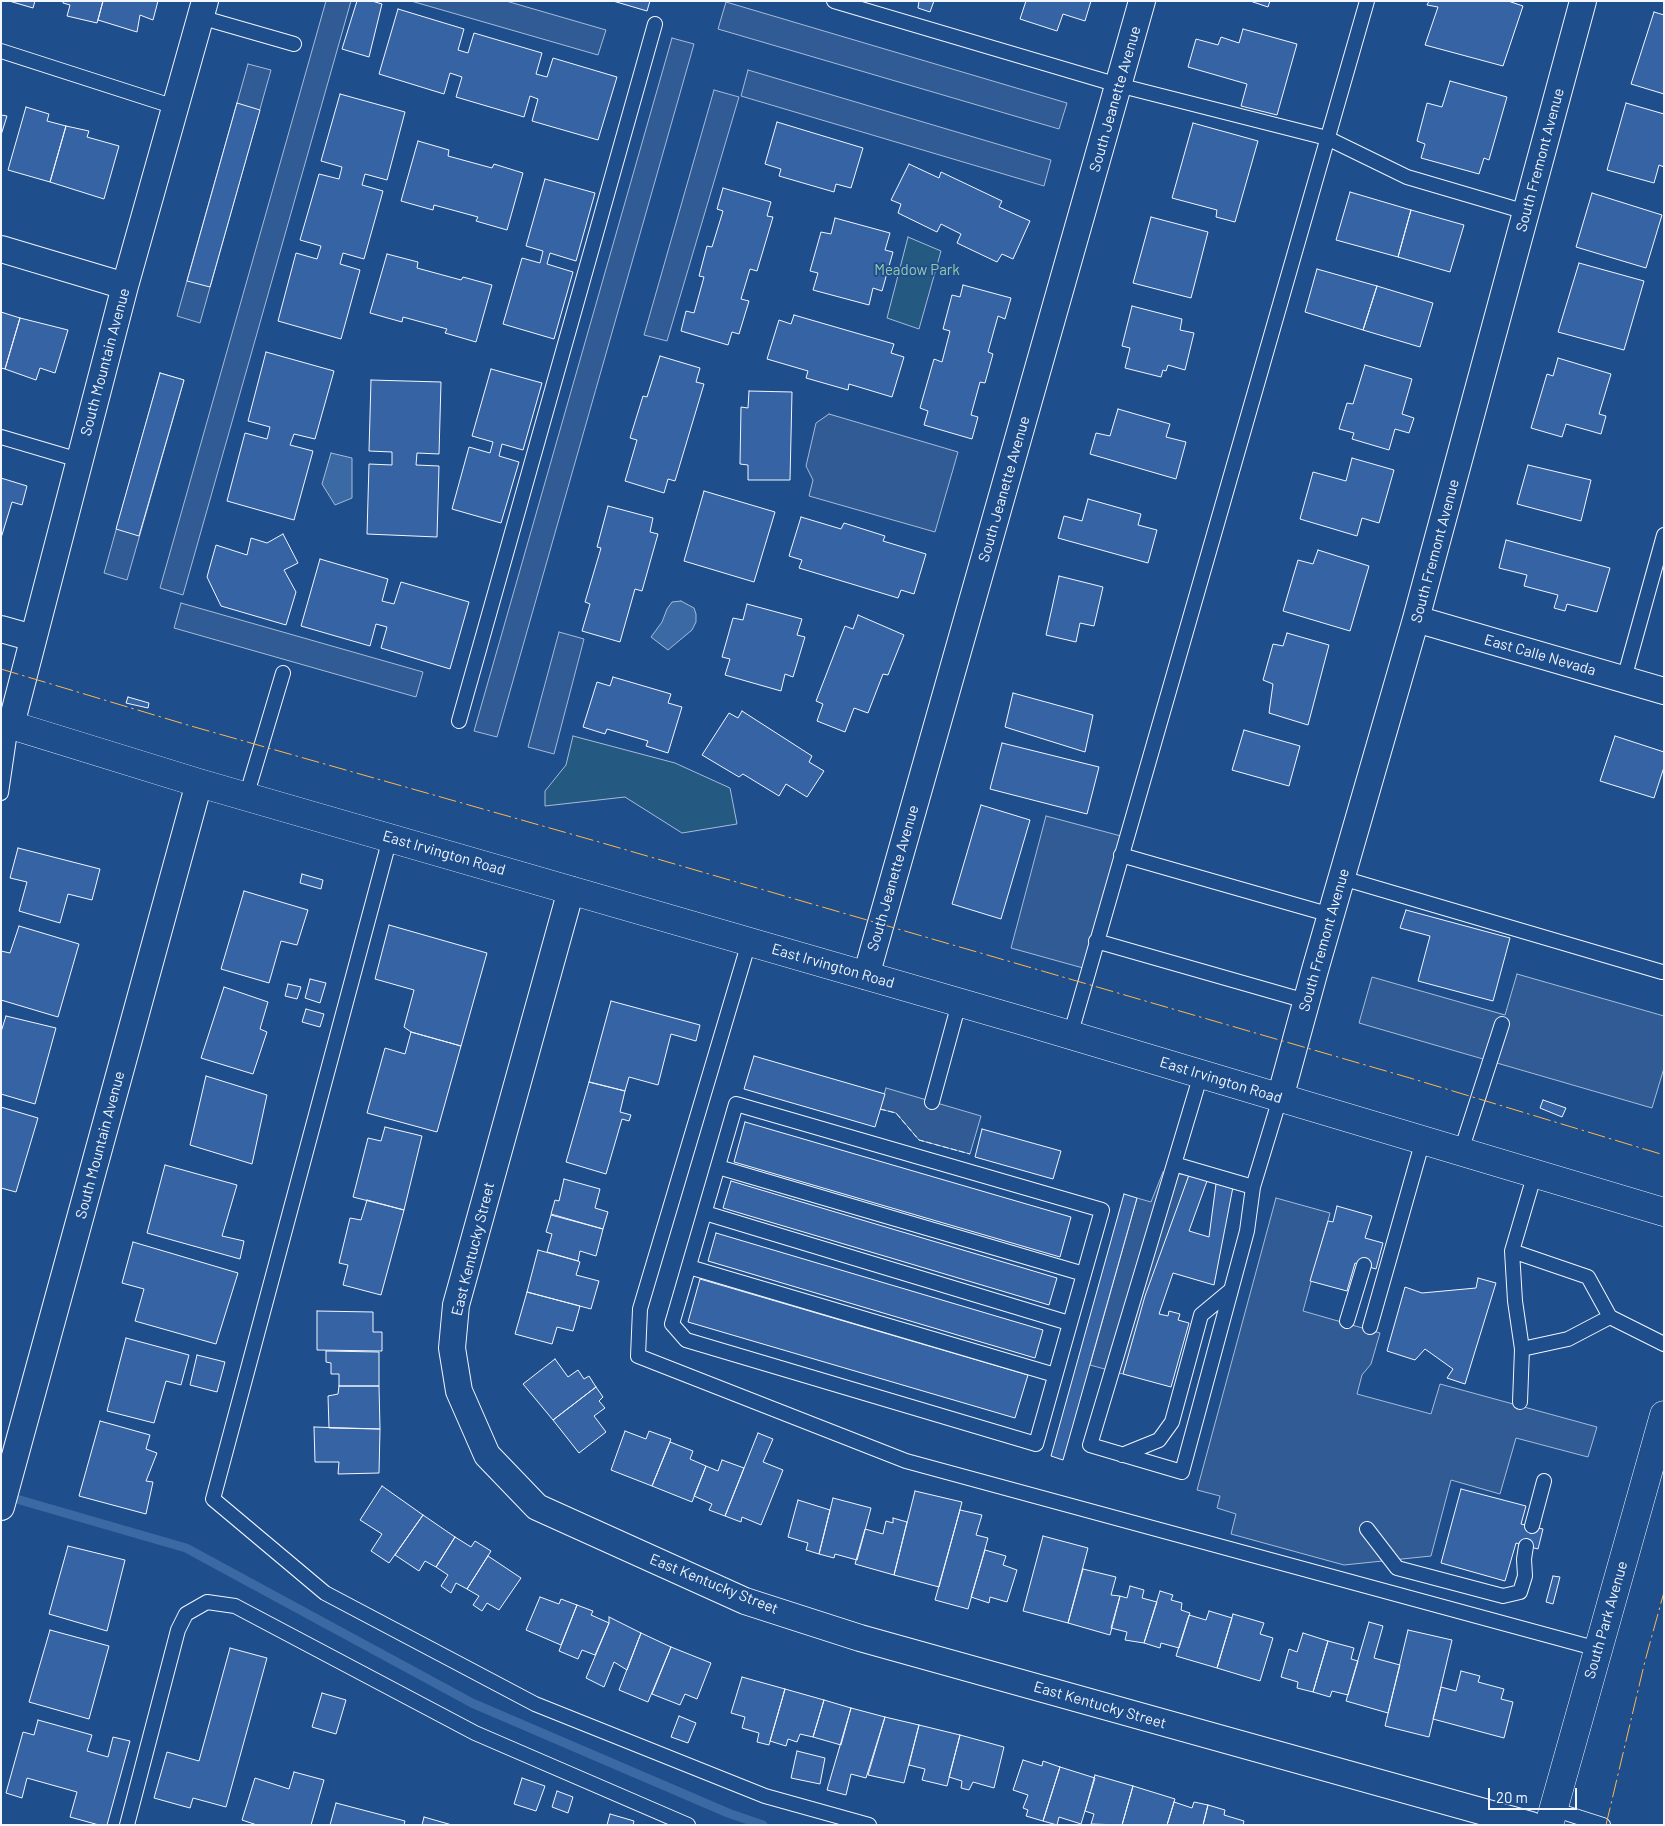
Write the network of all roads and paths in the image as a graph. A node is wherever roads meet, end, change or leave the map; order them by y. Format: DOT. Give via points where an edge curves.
graph roads {
  1 [pos="834,1"];
  2 [pos="1142,1"];
  3 [pos="1367,1"];
  4 [pos="1583,1"];
  5 [pos="203,9"];
  6 [pos="655,24"];
  7 [pos="294,44"];
  8 [pos="1,51"];
  9 [pos="1118,85"];
  10 [pos="175,107"];
  11 [pos="1327,138"];
  12 [pos="1526,212"];
  13 [pos="1,248"];
  14 [pos="124,286"];
  15 [pos="1,438"];
  16 [pos="79,460"];
  17 [pos="1664,535"];
  18 [pos="1416,618"];
  19 [pos="1,630"];
  20 [pos="33,638"];
  21 [pos="283,673"];
  22 [pos="1624,679"];
  23 [pos="1664,691"];
  24 [pos="459,721"];
  25 [pos="6,724"];
  26 [pos="199,783"];
  27 [pos="1,793"];
  28 [pos="246,797"];
  29 [pos="390,838"];
  30 [pos="1121,855"];
  31 [pos="1342,878"];
  32 [pos="571,890"];
  33 [pos="1331,915"];
  34 [pos="1096,941"];
  35 [pos="749,942"];
  36 [pos="1662,972"];
  37 [pos="866,976"];
  38 [pos="1306,1001"];
  39 [pos="959,1004"];
  40 [pos="1502,1024"];
  41 [pos="1070,1036"];
  42 [pos="1200,1074"];
  43 [pos="1280,1098"];
  44 [pos="932,1102"];
  45 [pos="1423,1140"];
  46 [pos="1461,1152"];
  47 [pos="1174,1164"];
  48 [pos="718,1167"];
  49 [pos="1535,1173"];
  50 [pos="1253,1187"];
  51 [pos="1664,1212"];
  52 [pos="705,1213"];
  53 [pos="1512,1250"];
  54 [pos="1364,1265"];
  55 [pos="689,1267"];
  56 [pos="1084,1274"];
  57 [pos="1231,1290"];
  58 [pos="1610,1317"];
  59 [pos="1347,1321"];
  60 [pos="1069,1324"];
  61 [pos="1370,1327"];
  62 [pos="1664,1344"];
  63 [pos="1522,1349"];
  64 [pos="1055,1375"];
  65 [pos="1520,1402"];
  66 [pos="1664,1415"];
  67 [pos="1122,1455"];
  68 [pos="1544,1481"];
  69 [pos="1,1507"];
  70 [pos="1532,1526"];
  71 [pos="1367,1529"];
  72 [pos="1526,1546"];
  73 [pos="1598,1649"];
  74 [pos="1551,1817"];
  75 [pos="127,1825"];
  76 [pos="688,1825"];
  77 [pos="869,1825"];
  78 [pos="1531,1825"];
  79 [pos="1603,1825"];
  1 -- 9 [label="lane"];
  2 -- 9 [label="street, South Jeanette Avenue"];
  3 -- 11 [label="lane"];
  4 -- 12 [label="street, South Fremont Avenue"];
  5 -- 7 [label="lane"];
  5 -- 10 [label="street, South Mountain Avenue"];
  6 -- 24 [label="lane"];
  8 -- 10 [label="lane"];
  9 -- 11 [label="lane"];
  9 -- 37 [label="street, South Jeanette Avenue"];
  10 -- 14 [label="street, South Mountain Avenue"];
  11 -- 12 [label="lane" via="1407,178"];
  11 -- 30 [label="lane"];
  12 -- 18 [label="street, South Fremont Avenue"];
  13 -- 14 [label="street"];
  14 -- 16 [label="street, South Mountain Avenue"];
  15 -- 16 [label="lane"];
  16 -- 20 [label="street, South Mountain Avenue"];
  17 -- 22 [label="lane"];
  18 -- 22 [label="street, East Calle Nevada"];
  18 -- 31 [label="street, South Fremont Avenue"];
  19 -- 20 [label="street"];
  20 -- 25 [label="street, South Mountain Avenue"];
  21 -- 28 [label="lane"];
  22 -- 23 [label="street, East Calle Nevada"];
  25 -- 26 [label="main road, East Irvington Road"];
  25 -- 27 [label="lane"];
  26 -- 28 [label="main road, East Irvington Road"];
  26 -- 69 [label="street, South Mountain Avenue"];
  28 -- 29 [label="main road, East Irvington Road"];
  29 -- 32 [label="main road, East Irvington Road"];
  29 -- 77 [label="lane" via="213,1499 325,1593 535,1704 765,1796"];
  30 -- 33 [label="lane"];
  30 -- 34 [label="lane"];
  31 -- 33 [label="street, South Fremont Avenue"];
  31 -- 36 [label="lane"];
  32 -- 35 [label="main road, East Irvington Road"];
  32 -- 78 [label="street, East Kentucky Street" via="456,1306 452,1348 459,1391 487,1455 537,1507 745,1601 860,1638"];
  33 -- 38 [label="street, South Fremont Avenue"];
  34 -- 38 [label="lane"];
  34 -- 41 [label="lane"];
  35 -- 37 [label="main road, East Irvington Road"];
  35 -- 73 [label="lane" via="640,1309 638,1356 906,1461"];
  37 -- 39 [label="main road, East Irvington Road"];
  38 -- 43 [label="street, South Fremont Avenue"];
  39 -- 41 [label="main road, East Irvington Road"];
  39 -- 44 [label="lane"];
  40 -- 46 [label="lane"];
  41 -- 42 [label="main road, East Irvington Road"];
  42 -- 43 [label="main road, East Irvington Road"];
  42 -- 47 [label="lane"];
  43 -- 45 [label="main road, East Irvington Road"];
  43 -- 50 [label="lane"];
  45 -- 46 [label="main road, East Irvington Road"];
  45 -- 61 [label="lane"];
  46 -- 49 [label="main road, East Irvington Road"];
  47 -- 50 [label="lane"];
  47 -- 67 [label="lane" via="1090,1445"];
  48 -- 52 [label="lane"];
  48 -- 56 [label="lane"];
  48 -- 56 [label="lane" via="736,1104 1092,1207 1102,1210"];
  49 -- 51 [label="main road, East Irvington Road"];
  49 -- 53 [label="lane"];
  50 -- 57 [label="lane" via="1247,1231"];
  52 -- 55 [label="lane"];
  52 -- 60 [label="lane"];
  53 -- 58 [label="lane" via="1588,1277"];
  53 -- 63 [label="lane"];
  54 -- 59 [label="lane"];
  55 -- 64 [label="lane"];
  55 -- 64 [label="lane" via="672,1324 686,1340 724,1352 1036,1444"];
  56 -- 60 [label="lane"];
  57 -- 67 [label="lane" via="1201,1315 1172,1422 1160,1440"];
  57 -- 67 [label="lane" via="1182,1472"];
  58 -- 62 [label="lane"];
  58 -- 63 [label="lane" via="1568,1339"];
  60 -- 64 [label="lane"];
  63 -- 65 [label="lane"];
  66 -- 73 [label="main road, South Park Avenue"];
  68 -- 70 [label="lane"];
  71 -- 72 [label="lane" via="1397,1568 1503,1596 1520,1592 1525,1576"];
  73 -- 74 [label="main road, South Park Avenue"];
  74 -- 79 [label="lane"];
  75 -- 76 [label="lane" via="178,1630 186,1614 207,1602 235,1606 475,1733"];
}
